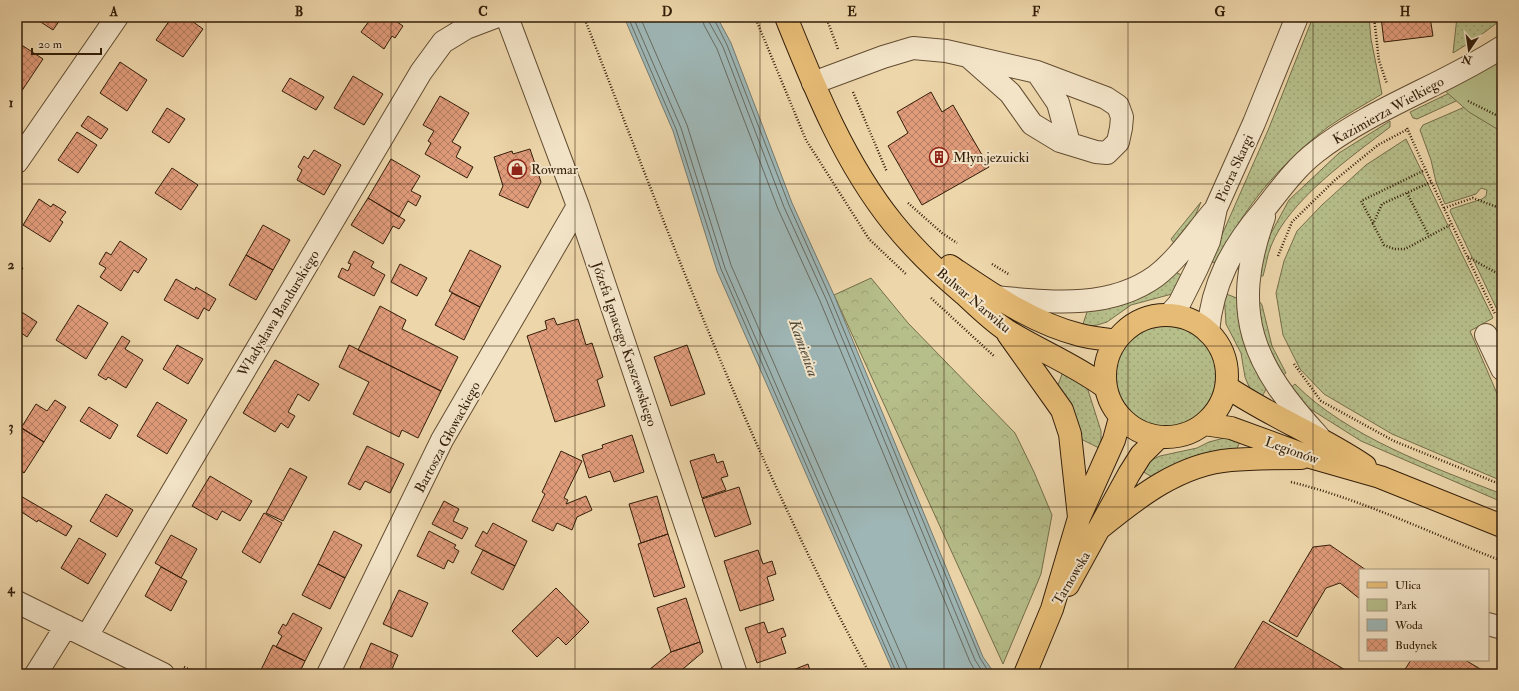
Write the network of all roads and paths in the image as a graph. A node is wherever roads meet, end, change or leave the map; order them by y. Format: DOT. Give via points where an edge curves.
graph roads {
  1 [pos="117,17"];
  2 [pos="495,17"];
  3 [pos="507,17"];
  4 [pos="584,17"];
  5 [pos="786,17"];
  6 [pos="826,17"];
  7 [pos="1297,17"];
  8 [pos="1374,17"];
  9 [pos="1502,47"];
  10 [pos="968,56"];
  11 [pos="846,71"];
  12 [pos="1037,72"];
  13 [pos="813,83"];
  14 [pos="1468,101"];
  15 [pos="1395,103"];
  16 [pos="1502,118"];
  17 [pos="1069,143"];
  18 [pos="17,162"];
  19 [pos="1425,170"];
  20 [pos="887,174"];
  21 [pos="1431,182"];
  22 [pos="1407,193"];
  23 [pos="906,201"];
  24 [pos="1269,203"];
  25 [pos="578,206"];
  26 [pos="1216,208"];
  27 [pos="1444,208"];
  28 [pos="1502,209"];
  29 [pos="1373,224"];
  30 [pos="1452,224"];
  31 [pos="894,225"];
  32 [pos="1429,236"];
  33 [pos="959,244"];
  34 [pos="1468,257"];
  35 [pos="988,262"];
  36 [pos="1276,262"];
  37 [pos="1012,276"];
  38 [pos="1502,276"];
  39 [pos="995,296"];
  40 [pos="1169,315"];
  41 [pos="1491,326"];
  42 [pos="1005,329"];
  43 [pos="1208,332"];
  44 [pos="1116,341"];
  45 [pos="1292,361"];
  46 [pos="1502,369"];
  47 [pos="1105,387"];
  48 [pos="1227,387"];
  49 [pos="1120,418"];
  50 [pos="1204,424"];
  51 [pos="1159,437"];
  52 [pos="1315,448"];
  53 [pos="1287,481"];
  54 [pos="1502,485"];
  55 [pos="1079,518"];
  56 [pos="1502,526"];
  57 [pos="1100,528"];
  58 [pos="1502,561"];
  59 [pos="17,602"];
  60 [pos="1052,609"];
  61 [pos="1489,624"];
  62 [pos="66,626"];
  63 [pos="1502,628"];
  64 [pos="87,636"];
  65 [pos="36,674"];
  66 [pos="163,674"];
  67 [pos="328,674"];
  68 [pos="736,674"];
  69 [pos="870,674"];
  70 [pos="1025,674"];
  1 -- 18 [label="street"];
  2 -- 64 [label="street, Władysława Bandurskiego" via="466,28 443,42 421,72"];
  3 -- 25 [label="street, Józefa Ignacego Kraszewskiego"];
  4 -- 69 [label="path" via="740,406 839,619"];
  5 -- 13 [label="main road, Bulwar Narwiku"];
  6 -- 11 [label="path"];
  7 -- 26 [label="street, Piotra Skargi"];
  8 -- 15 [label="path" via="1379,61"];
  9 -- 15 [label="street, Kazimierza Wielkiego" via="1477,63"];
  10 -- 11 [label="street" via="913,48"];
  10 -- 12 [label="street"];
  10 -- 17 [label="street" via="1010,93 1032,124 1060,141"];
  11 -- 13 [label="street"];
  11 -- 20 [label="path"];
  12 -- 17 [label="street" via="1058,103"];
  12 -- 17 [label="street" via="1106,98 1118,106 1122,117 1121,128 1118,142 1108,153 1096,152"];
  13 -- 31 [label="main road, Bulwar Narwiku" via="838,138 859,175"];
  14 -- 16 [label="path"];
  15 -- 24 [label="street, Kazimierza Wielkiego" via="1346,130 1314,153"];
  19 -- 21 [label="path"];
  19 -- 29 [label="path" via="1362,201"];
  19 -- 36 [label="path" via="1408,129 1378,145 1335,180 1292,222"];
  21 -- 22 [label="path"];
  21 -- 27 [label="path"];
  22 -- 29 [label="path" via="1382,204"];
  22 -- 32 [label="path"];
  23 -- 33 [label="path" via="942,233"];
  24 -- 43 [label="street, Kazimierza Wielkiego" via="1232,252 1212,304"];
  24 -- 52 [label="street" via="1256,238 1249,271 1247,297 1250,322 1265,368"];
  25 -- 67 [label="street, Bartosza Głowackiego" via="442,440"];
  25 -- 68 [label="street, Józefa Ignacego Kraszewskiego"];
  26 -- 39 [label="street" via="1175,257 1155,276 1127,291 1097,300 1072,302"];
  26 -- 40 [label="street, Piotra Skargi" via="1209,241 1198,268 1179,304"];
  27 -- 28 [label="path" via="1473,198"];
  27 -- 30 [label="path"];
  29 -- 32 [label="path" via="1384,245 1394,249 1405,250"];
  30 -- 32 [label="path"];
  30 -- 34 [label="path"];
  31 -- 39 [label="main road, Bulwar Narwiku"];
  31 -- 42 [label="main road, Bulwar Narwiku" via="937,271"];
  34 -- 38 [label="path"];
  34 -- 41 [label="path"];
  35 -- 37 [label="path"];
  39 -- 44 [label="main road, Bulwar Narwiku" via="1018,309 1079,335"];
  40 -- 43 [label="main road" via="1197,324"];
  40 -- 44 [label="main road" via="1154,316 1136,323"];
  41 -- 46 [label="street"];
  42 -- 47 [label="main road, Bulwar Narwiku" via="1085,372"];
  42 -- 55 [label="main road" via="1062,410 1070,434"];
  43 -- 48 [label="main road" via="1219,346 1226,363"];
  44 -- 47 [label="main road" via="1105,368"];
  45 -- 54 [label="path" via="1322,401 1394,441"];
  47 -- 49 [label="main road"];
  48 -- 50 [label="main road" via="1216,412"];
  48 -- 52 [label="main road, Legionów" via="1264,410"];
  49 -- 51 [label="main road" via="1138,430"];
  49 -- 55 [label="main road, Tarnowska" via="1114,440"];
  50 -- 51 [label="main road" via="1175,437"];
  50 -- 52 [label="main road, Legionów"];
  51 -- 57 [label="main road, Tarnowska" via="1141,455"];
  52 -- 56 [label="main road, Legionów"];
  52 -- 57 [label="main road" via="1231,460 1190,469 1170,478 1127,505"];
  53 -- 58 [label="path" via="1374,509"];
  55 -- 60 [label="main road, Tarnowska"];
  57 -- 60 [label="main road, Tarnowska"];
  59 -- 62 [label="street"];
  60 -- 70 [label="main road"];
  61 -- 63 [label="street"];
  62 -- 64 [label="street"];
  62 -- 65 [label="street"];
  64 -- 66 [label="street"];
}
